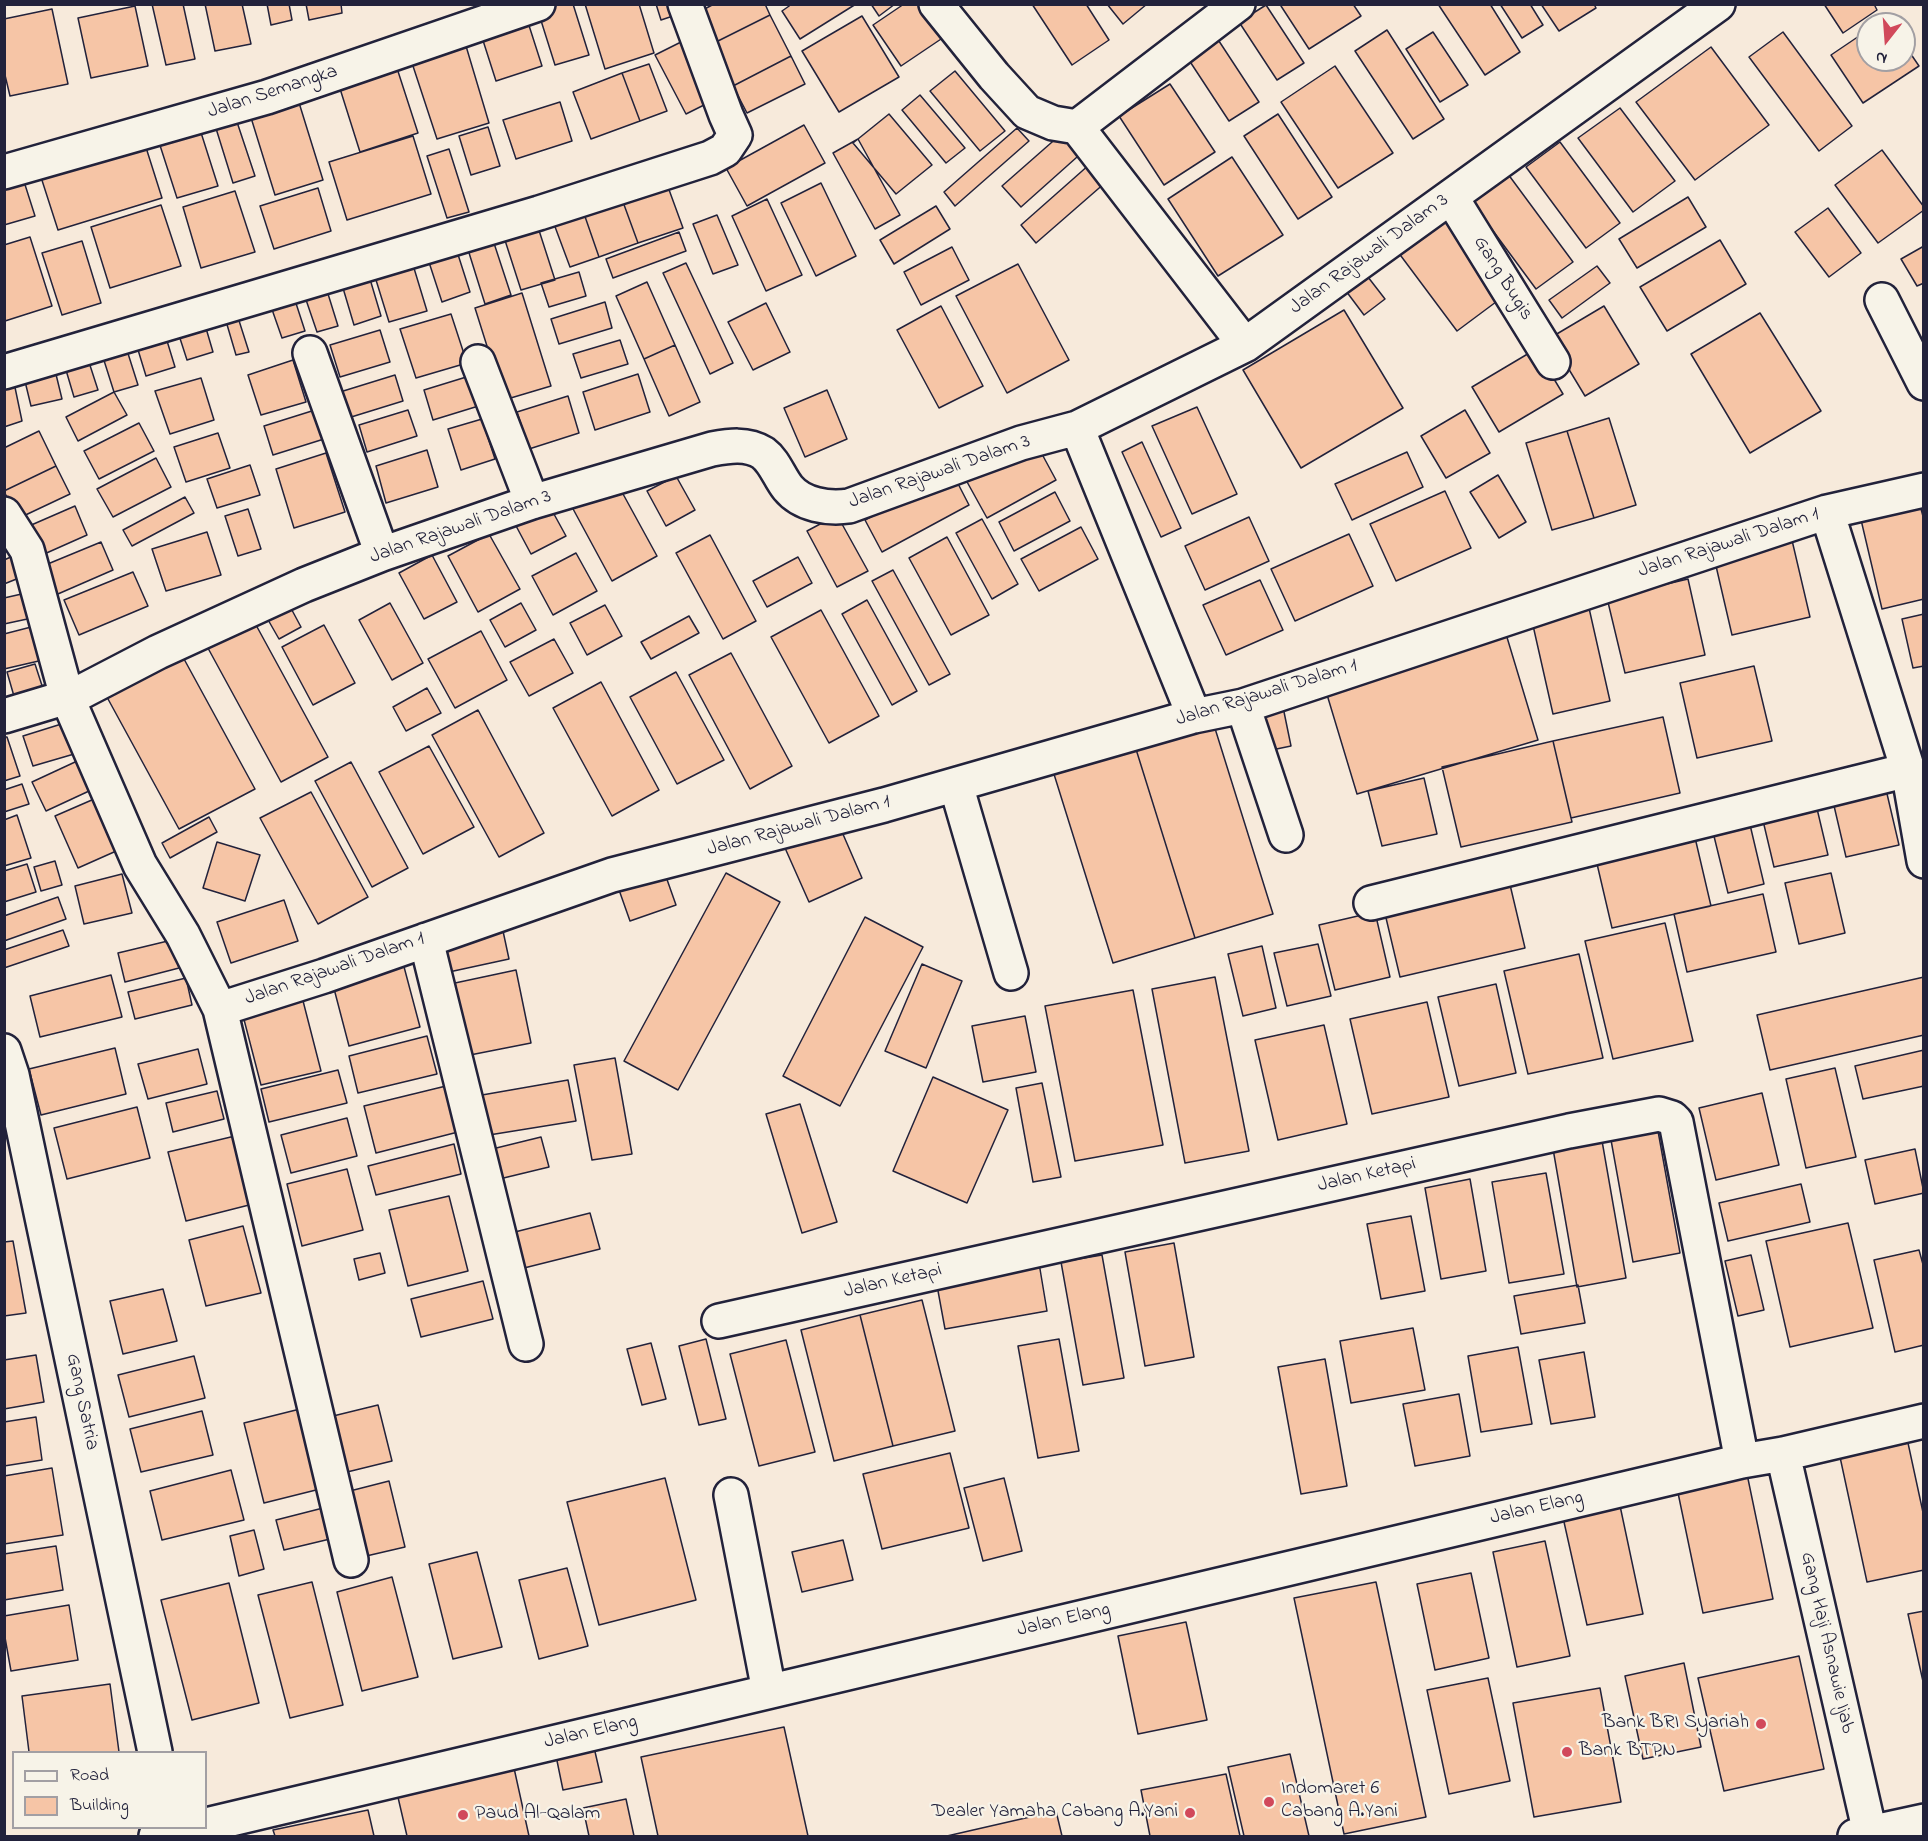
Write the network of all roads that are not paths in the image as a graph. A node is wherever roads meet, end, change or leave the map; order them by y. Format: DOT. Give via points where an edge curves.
graph roads {
  1 [pos="538,4"];
  2 [pos="686,4"];
  3 [pos="936,4"];
  4 [pos="1238,4"];
  5 [pos="1718,4"];
  6 [pos="1077,127"];
  7 [pos="4,172"];
  8 [pos="1451,196"];
  9 [pos="1882,300"];
  10 [pos="1245,345"];
  11 [pos="310,353"];
  12 [pos="478,362"];
  13 [pos="1553,362"];
  14 [pos="4,372"];
  15 [pos="1923,383"];
  16 [pos="1077,428"];
  17 [pos="1923,490"];
  18 [pos="532,502"];
  19 [pos="1827,512"];
  20 [pos="4,514"];
  21 [pos="382,554"];
  22 [pos="67,697"];
  23 [pos="1243,706"];
  24 [pos="4,716"];
  25 [pos="1194,716"];
  26 [pos="1908,770"];
  27 [pos="956,785"];
  28 [pos="1286,835"];
  29 [pos="1923,861"];
  30 [pos="1371,903"];
  31 [pos="426,940"];
  32 [pos="1011,973"];
  33 [pos="220,1009"];
  34 [pos="4,1051"];
  35 [pos="719,1321"];
  36 [pos="526,1344"];
  37 [pos="1923,1421"];
  38 [pos="1783,1454"];
  39 [pos="1742,1461"];
  40 [pos="731,1495"];
  41 [pos="351,1560"];
  42 [pos="769,1691"];
  43 [pos="155,1751"];
  44 [pos="1923,1821"];
  45 [pos="207,1825"];
  46 [pos="1863,1835"];
  1 -- 7 [label="street, Jalan Semangka" via="267,98"];
  2 -- 14 [label="street" via="735,135 718,154 539,213"];
  3 -- 6 [label="street" via="1027,112 1053,123"];
  4 -- 6 [label="street"];
  5 -- 8 [label="street, Jalan Rajawali Dalam 3"];
  6 -- 10 [label="street"];
  8 -- 10 [label="street, Jalan Rajawali Dalam 3"];
  8 -- 13 [label="street, Gang Bugis"];
  9 -- 15 [label="street"];
  10 -- 16 [label="street, Jalan Rajawali Dalam 3"];
  11 -- 21 [label="street"];
  12 -- 18 [label="street"];
  16 -- 18 [label="street, Jalan Rajawali Dalam 3" via="1021,443 838,508 818,506 795,494 762,453 736,445"];
  16 -- 25 [label="street"];
  17 -- 19 [label="street, Jalan Rajawali Dalam 1"];
  18 -- 21 [label="street, Jalan Rajawali Dalam 3"];
  19 -- 23 [label="street, Jalan Rajawali Dalam 1"];
  19 -- 26 [label="street"];
  20 -- 22 [label="street" via="27,550"];
  21 -- 22 [label="street, Jalan Rajawali Dalam 3" via="304,585"];
  22 -- 24 [label="street, Jalan Rajawali Dalam 3"];
  22 -- 33 [label="street" via="140,865 183,935"];
  23 -- 25 [label="street, Jalan Rajawali Dalam 1"];
  23 -- 28 [label="street"];
  25 -- 27 [label="street, Jalan Rajawali Dalam 1"];
  26 -- 29 [label="street"];
  26 -- 30 [label="street"];
  27 -- 31 [label="street, Jalan Rajawali Dalam 1" via="612,875"];
  27 -- 32 [label="street"];
  31 -- 33 [label="street, Jalan Rajawali Dalam 1"];
  31 -- 36 [label="street"];
  33 -- 41 [label="street, Jalan Rajawali Dalam 1"];
  34 -- 43 [label="street, Gang Satria"];
  35 -- 39 [label="street, Jalan Ketapi" via="1659,1114 1676,1122"];
  37 -- 38 [label="street, Jalan Elang"];
  38 -- 39 [label="street, Jalan Elang"];
  38 -- 46 [label="street, Gang Haji Asnawie Ijab"];
  39 -- 42 [label="street, Jalan Elang"];
  40 -- 42 [label="street"];
  42 -- 45 [label="street, Jalan Elang"];
  44 -- 46 [label="street"];
}
